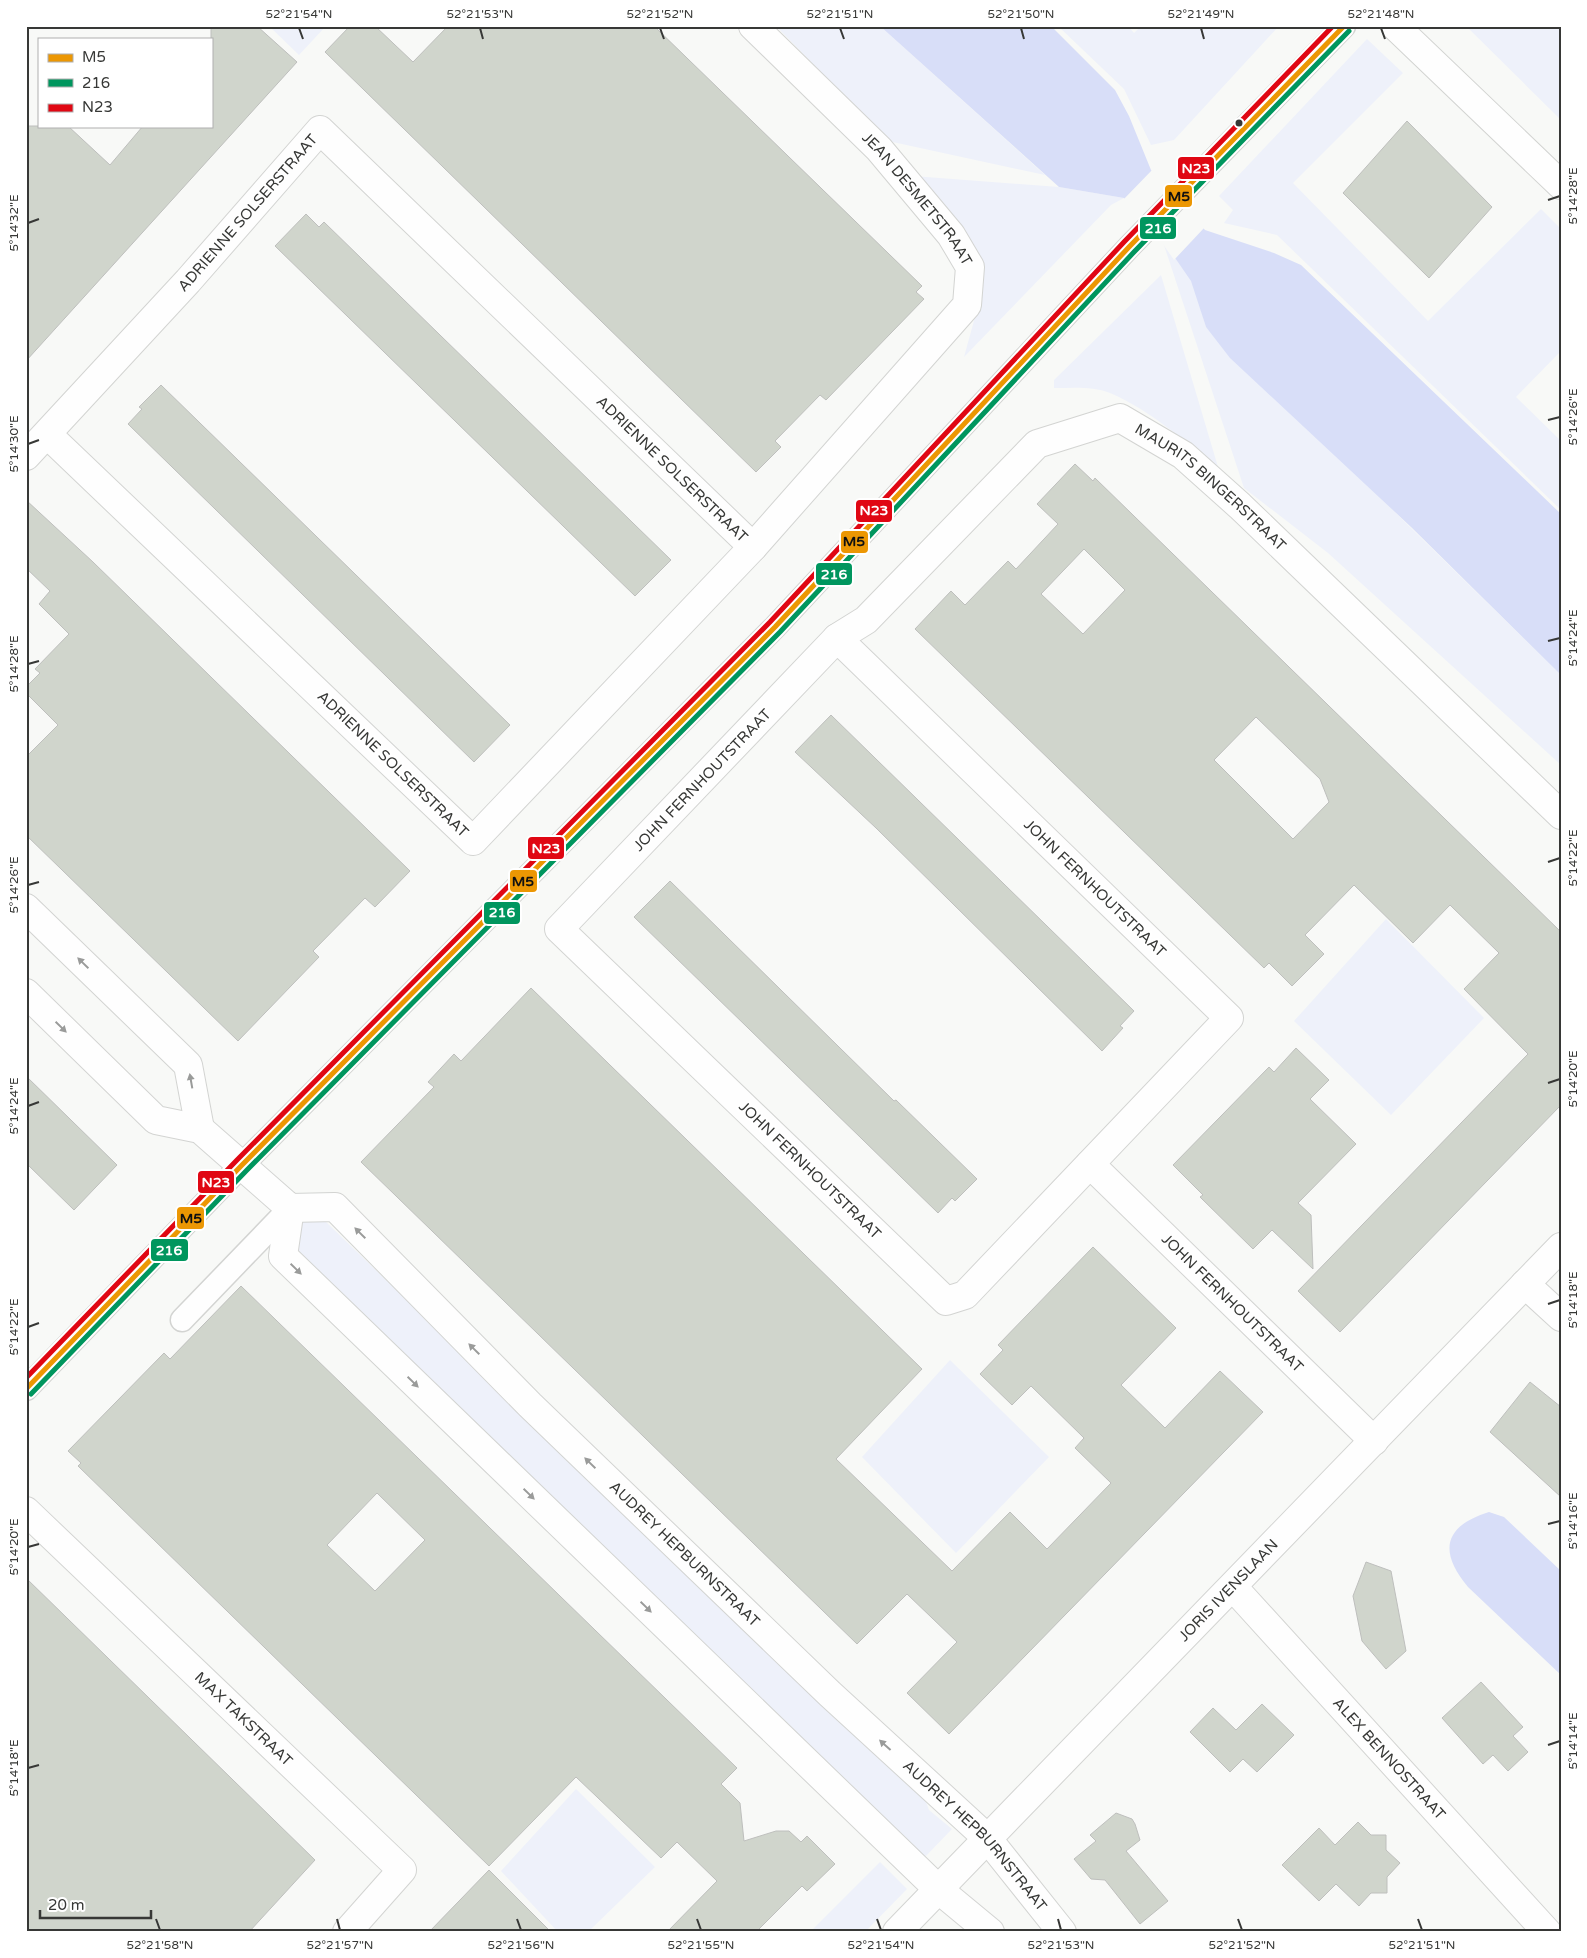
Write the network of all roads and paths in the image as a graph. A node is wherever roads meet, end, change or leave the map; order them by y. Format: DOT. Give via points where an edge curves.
graph roads {
  1 [pos="753,26"];
  2 [pos="1344,26"];
  3 [pos="1395,26"];
  4 [pos="1561,185"];
  5 [pos="46,434"];
  6 [pos="26,456"];
  7 [pos="753,547"];
  8 [pos="837,638"];
  9 [pos="1561,815"];
  10 [pos="26,908"];
  11 [pos="26,993"];
  12 [pos="200,1129"];
  13 [pos="1090,1164"];
  14 [pos="242,1165"];
  15 [pos="290,1208"];
  16 [pos="1561,1248"];
  17 [pos="1525,1284"];
  18 [pos="1561,1317"];
  19 [pos="182,1320"];
  20 [pos="26,1389"];
  21 [pos="1374,1441"];
  22 [pos="26,1511"];
  23 [pos="1233,1587"];
  24 [pos="986,1838"];
  25 [pos="938,1889"];
  26 [pos="347,1932"];
  27 [pos="897,1932"];
  28 [pos="990,1932"];
  29 [pos="1062,1932"];
  30 [pos="1547,1932"];
  1 -- 7 [label="street, JEAN DESMETSTRAAT" via="878,149 951,235 970,267 966,306"];
  2 -- 14 [label="lane" via="1129,247 775,627"];
  3 -- 4 [label="street"];
  5 -- 6 [label="street, ADRIENNE SOLSERSTRAAT"];
  5 -- 7 [label="street, ADRIENNE SOLSERSTRAAT" via="474,841"];
  5 -- 7 [label="street, ADRIENNE SOLSERSTRAAT" via="320,130"];
  8 -- 9 [label="street, MAURITS BINGERSTRAAT" via="866,620 1037,444 1120,418 1183,455 1240,506"];
  8 -- 13 [label="street, JOHN FERNHOUTSTRAAT" via="1229,1018"];
  8 -- 13 [label="street, JOHN FERNHOUTSTRAAT" via="559,929 946,1302 965,1295"];
  12 -- 10 [label="street, one-way" via="188,1065"];
  11 -- 12 [label="street, one-way" via="156,1120"];
  12 -- 14 [label="street"];
  13 -- 21 [label="street, JOHN FERNHOUTSTRAAT"];
  14 -- 15 [label="street"];
  14 -- 20 [label="lane"];
  15 -- 19 [label="lane"];
  24 -- 15 [label="street, AUDREY HEPBURNSTRAAT, one-way" via="830,1694 530,1405 335,1208"];
  15 -- 25 [label="street, one-way" via="283,1256"];
  16 -- 17 [label="street, JORIS IVENSLAAN"];
  17 -- 18 [label="street"];
  17 -- 21 [label="street, JORIS IVENSLAAN"];
  21 -- 23 [label="street, JORIS IVENSLAAN"];
  22 -- 26 [label="street, MAX TAKSTRAAT" via="402,1870"];
  23 -- 24 [label="street, JORIS IVENSLAAN"];
  23 -- 30 [label="street, ALEX BENNOSTRAAT"];
  24 -- 25 [label="street, JORIS IVENSLAAN"];
  24 -- 29 [label="street, AUDREY HEPBURNSTRAAT"];
  25 -- 27 [label="street, JORIS IVENSLAAN"];
  25 -- 28 [label="street"];
}
